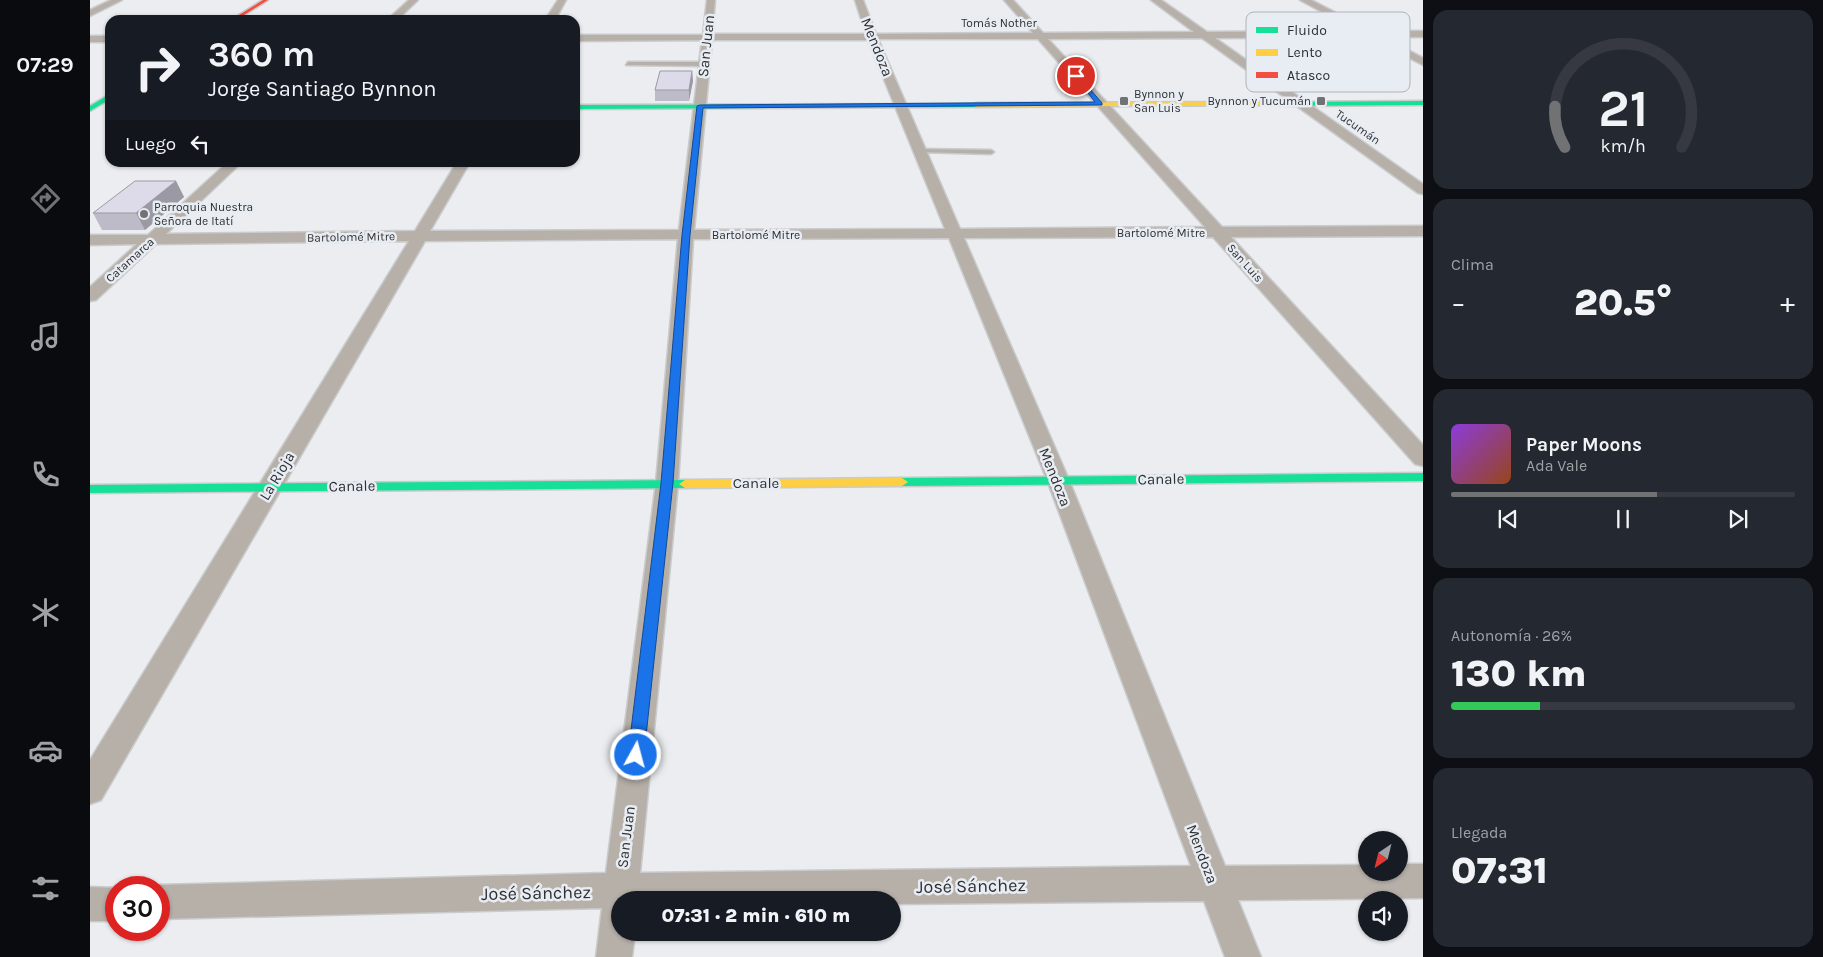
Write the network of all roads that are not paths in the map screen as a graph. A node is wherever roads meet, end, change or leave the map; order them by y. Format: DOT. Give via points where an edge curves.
graph roads {
  1 [pos="118,0"];
  2 [pos="266,0"];
  3 [pos="414,0"];
  4 [pos="562,0"];
  5 [pos="711,0"];
  6 [pos="858,0"];
  7 [pos="1008,0"];
  8 [pos="1155,0"];
  9 [pos="1304,0"];
  10 [pos="1327,12"];
  11 [pos="90,13"];
  12 [pos="241,15"];
  13 [pos="398,15"];
  14 [pos="553,15"];
  15 [pos="1410,34"];
  16 [pos="1423,34"];
  17 [pos="1039,35"];
  18 [pos="1205,35"];
  19 [pos="1246,35"];
  20 [pos="872,37"];
  21 [pos="580,38"];
  22 [pos="706,38"];
  23 [pos="90,39"];
  24 [pos="105,39"];
  25 [pos="1410,55"];
  26 [pos="1423,62"];
  27 [pos="628,64"];
  28 [pos="704,64"];
  29 [pos="1246,64"];
  30 [pos="1285,92"];
  31 [pos="105,99"];
  32 [pos="1300,103"];
  33 [pos="1423,103"];
  34 [pos="1100,104"];
  35 [pos="902,105"];
  36 [pos="700,106"];
  37 [pos="580,107"];
  38 [pos="105,108"];
  39 [pos="90,109"];
  40 [pos="920,151"];
  41 [pos="991,152"];
  42 [pos="231,167"];
  43 [pos="461,167"];
  44 [pos="1423,190"];
  45 [pos="1423,231"];
  46 [pos="1218,232"];
  47 [pos="954,234"];
  48 [pos="686,235"];
  49 [pos="420,236"];
  50 [pos="154,239"];
  51 [pos="90,240"];
  52 [pos="90,296"];
  53 [pos="1423,459"];
  54 [pos="1423,477"];
  55 [pos="1058,480"];
  56 [pos="667,483"];
  57 [pos="270,487"];
  58 [pos="90,489"];
  59 [pos="90,789"];
  60 [pos="1423,881"];
  61 [pos="1213,883"];
  62 [pos="620,890"];
  63 [pos="170,902"];
  64 [pos="90,904"];
  65 [pos="105,904"];
  66 [pos="614,957"];
  67 [pos="1243,957"];
  1 -- 11 [label="street"];
  2 -- 12 [label="street"];
  3 -- 13 [label="street"];
  4 -- 14 [label="street"];
  5 -- 22 [label="street, San Juan"];
  6 -- 20 [label="street, Mendoza"];
  7 -- 17 [label="street, San Luis"];
  8 -- 18 [label="street, Tucumán"];
  9 -- 10 [label="street"];
  15 -- 16 [label="street, Tomás Nother"];
  17 -- 18 [label="street, Tomás Nother"];
  17 -- 20 [label="street, Tomás Nother"];
  17 -- 34 [label="street, San Luis"];
  18 -- 19 [label="street, Tomás Nother"];
  18 -- 29 [label="street, Tucumán"];
  20 -- 22 [label="street, Tomás Nother"];
  20 -- 35 [label="street, Mendoza"];
  21 -- 22 [label="street, Tomás Nother"];
  22 -- 28 [label="street, San Juan"];
  23 -- 24 [label="street"];
  25 -- 26 [label="street"];
  27 -- 28 [label="lane"];
  28 -- 36 [label="street, San Juan"];
  30 -- 32 [label="street, Tucumán"];
  31 -- 39 [label="street"];
  32 -- 33 [label="street"];
  32 -- 34 [label="street"];
  32 -- 44 [label="street, Tucumán"];
  34 -- 35 [label="street"];
  34 -- 46 [label="street, San Luis"];
  35 -- 36 [label="street"];
  35 -- 40 [label="street, Mendoza"];
  36 -- 37 [label="street"];
  36 -- 48 [label="street, San Juan"];
  38 -- 39 [label="street"];
  40 -- 41 [label="lane"];
  40 -- 47 [label="street, Mendoza"];
  42 -- 50 [label="street, Catamarca"];
  43 -- 49 [label="street, La Rioja"];
  45 -- 46 [label="street, Bartolomé Mitre"];
  46 -- 47 [label="street, Bartolomé Mitre"];
  46 -- 53 [label="street, San Luis"];
  47 -- 48 [label="street, Bartolomé Mitre"];
  47 -- 55 [label="street, Mendoza"];
  48 -- 49 [label="street, Bartolomé Mitre"];
  48 -- 56 [label="street, San Juan"];
  49 -- 50 [label="street, Bartolomé Mitre"];
  49 -- 57 [label="street, La Rioja"];
  50 -- 51 [label="street, Bartolomé Mitre"];
  50 -- 52 [label="street, Catamarca"];
  54 -- 55 [label="street, Canale"];
  55 -- 56 [label="street, Canale"];
  55 -- 61 [label="street, Mendoza"];
  56 -- 57 [label="street, Canale"];
  56 -- 62 [label="street, San Juan"];
  57 -- 58 [label="street, Canale"];
  57 -- 59 [label="street, La Rioja"];
  60 -- 61 [label="street, José Sánchez"];
  61 -- 62 [label="street, José Sánchez"];
  61 -- 67 [label="street, Mendoza"];
  62 -- 63 [label="street, José Sánchez"];
  62 -- 66 [label="street, San Juan"];
  64 -- 65 [label="street"];
}
